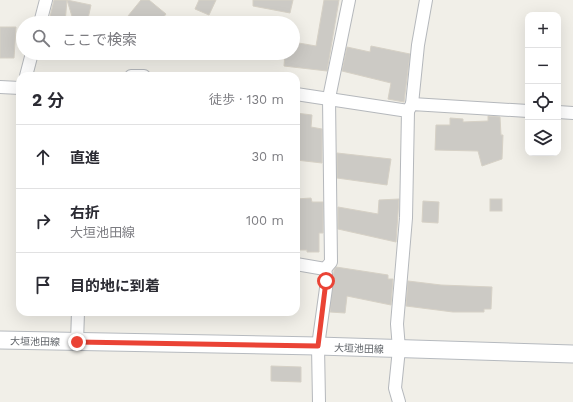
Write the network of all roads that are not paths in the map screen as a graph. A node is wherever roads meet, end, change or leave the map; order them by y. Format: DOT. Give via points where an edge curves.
graph roads {
  1 [pos="46,0"];
  2 [pos="349,0"];
  3 [pos="426,0"];
  4 [pos="42,16"];
  5 [pos="30,60"];
  6 [pos="27,72"];
  7 [pos="0,88"];
  8 [pos="16,88"];
  9 [pos="300,94"];
  10 [pos="329,98"];
  11 [pos="410,108"];
  12 [pos="525,111"];
  13 [pos="561,112"];
  14 [pos="573,113"];
  15 [pos="300,265"];
  16 [pos="325,269"];
  17 [pos="78,316"];
  18 [pos="0,340"];
  19 [pos="77,342"];
  20 [pos="318,346"];
  21 [pos="399,349"];
  22 [pos="573,354"];
  23 [pos="319,402"];
  24 [pos="398,402"];
  1 -- 4 [label="street"];
  2 -- 10 [label="street"];
  3 -- 11 [label="street"];
  5 -- 6 [label="street"];
  7 -- 8 [label="street"];
  9 -- 10 [label="street"];
  10 -- 11 [label="street"];
  10 -- 16 [label="street" via="331,262"];
  11 -- 12 [label="street"];
  11 -- 21 [label="street" via="406,218 397,324"];
  13 -- 14 [label="street"];
  15 -- 16 [label="street"];
  16 -- 20 [label="street" via="326,281"];
  17 -- 19 [label="street"];
  18 -- 19 [label="main road, 大垣池田線"];
  19 -- 20 [label="main road, 大垣池田線"];
  20 -- 21 [label="main road, 大垣池田線"];
  20 -- 23 [label="street"];
  21 -- 22 [label="main road, 大垣池田線"];
  21 -- 24 [label="street" via="395,388"];
}
